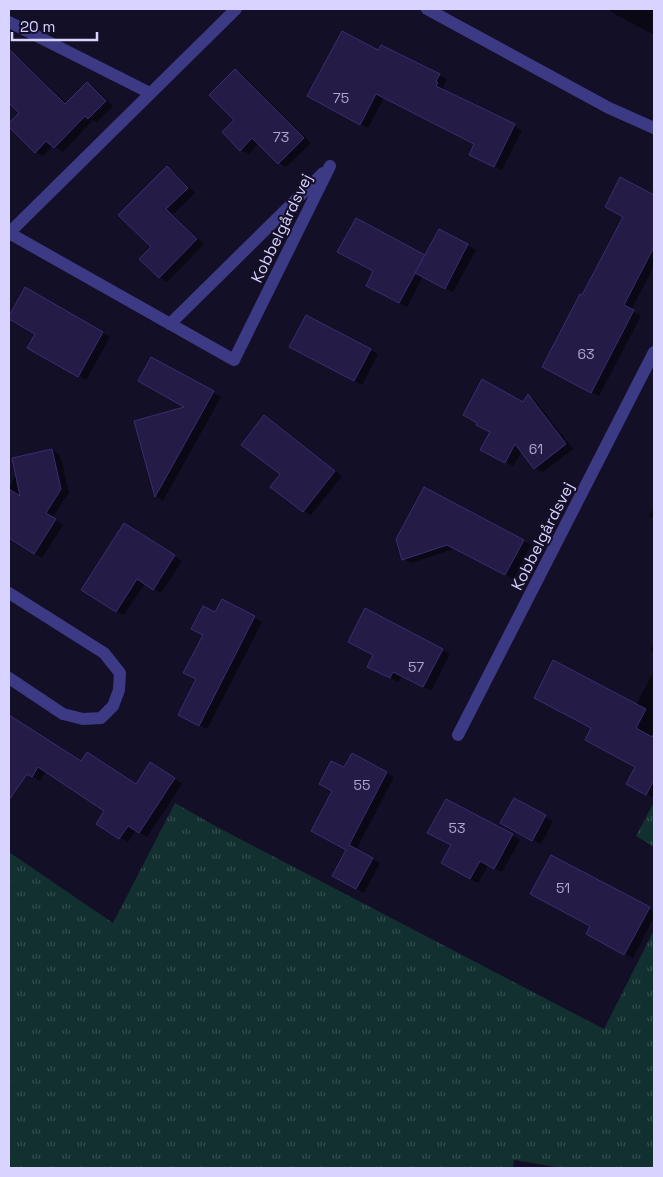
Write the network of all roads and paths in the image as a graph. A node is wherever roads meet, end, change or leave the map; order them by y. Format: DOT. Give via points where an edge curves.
graph roads {
  1 [pos="236,9"];
  2 [pos="428,9"];
  3 [pos="9,22"];
  4 [pos="150,93"];
  5 [pos="654,128"];
  6 [pos="9,233"];
  7 [pos="170,324"];
  8 [pos="654,352"];
  9 [pos="9,593"];
  10 [pos="9,678"];
  11 [pos="458,735"];
  1 -- 4 [label="street, Kobbelgårdsvej"];
  2 -- 5 [label="street" via="608,108"];
  3 -- 4 [label="street"];
  4 -- 6 [label="street, Kobbelgårdsvej"];
  6 -- 7 [label="street, Kobbelgårdsvej"];
  7 -- 7 [label="street, Kobbelgårdsvej" via="234,360 330,166 254,242"];
  8 -- 11 [label="street, Kobbelgårdsvej"];
  9 -- 10 [label="street" via="104,653 120,673 113,706 101,718 83,719 63,714"];
}
